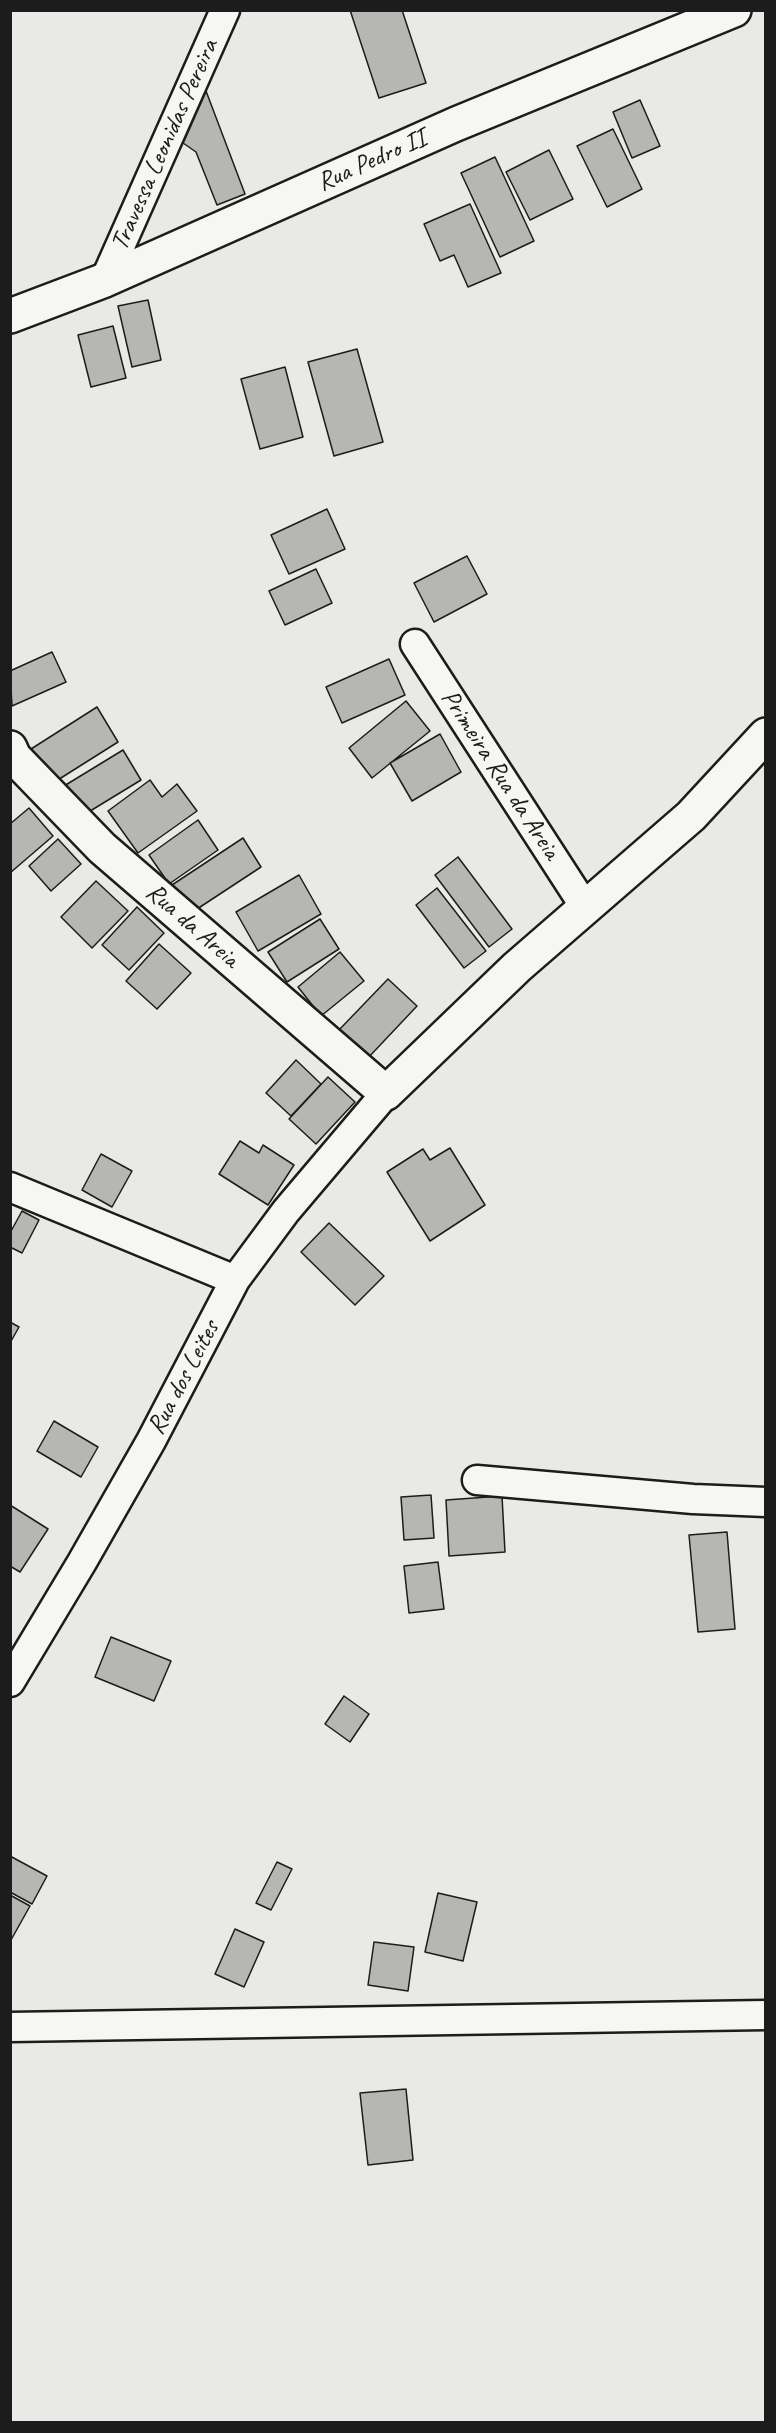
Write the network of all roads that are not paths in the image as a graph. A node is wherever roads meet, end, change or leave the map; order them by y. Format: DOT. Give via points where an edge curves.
graph roads {
  1 [pos="225,10"];
  2 [pos="734,10"];
  3 [pos="105,280"];
  4 [pos="10,316"];
  5 [pos="415,644"];
  6 [pos="765,735"];
  7 [pos="12,755"];
  8 [pos="585,907"];
  9 [pos="386,1093"];
  10 [pos="10,1187"];
  11 [pos="235,1280"];
  12 [pos="477,1480"];
  13 [pos="765,1502"];
  14 [pos="10,1682"];
  15 [pos="765,2015"];
  16 [pos="10,2027"];
  1 -- 3 [label="street, Travessa Leonidas Pereira"];
  2 -- 3 [label="street, Rua Pedro II" via="456,124"];
  3 -- 4 [label="street, Rua Pedro II"];
  5 -- 8 [label="street, Primeira Rua da Areia"];
  6 -- 8 [label="street" via="691,816"];
  7 -- 9 [label="street, Rua da Areia" via="102,848"];
  8 -- 9 [label="street"];
  9 -- 11 [label="street, Rua dos Leites" via="286,1211"];
  10 -- 11 [label="street"];
  11 -- 14 [label="street, Rua dos Leites" via="151,1440"];
  12 -- 13 [label="street"];
  15 -- 16 [label="street"];
}
